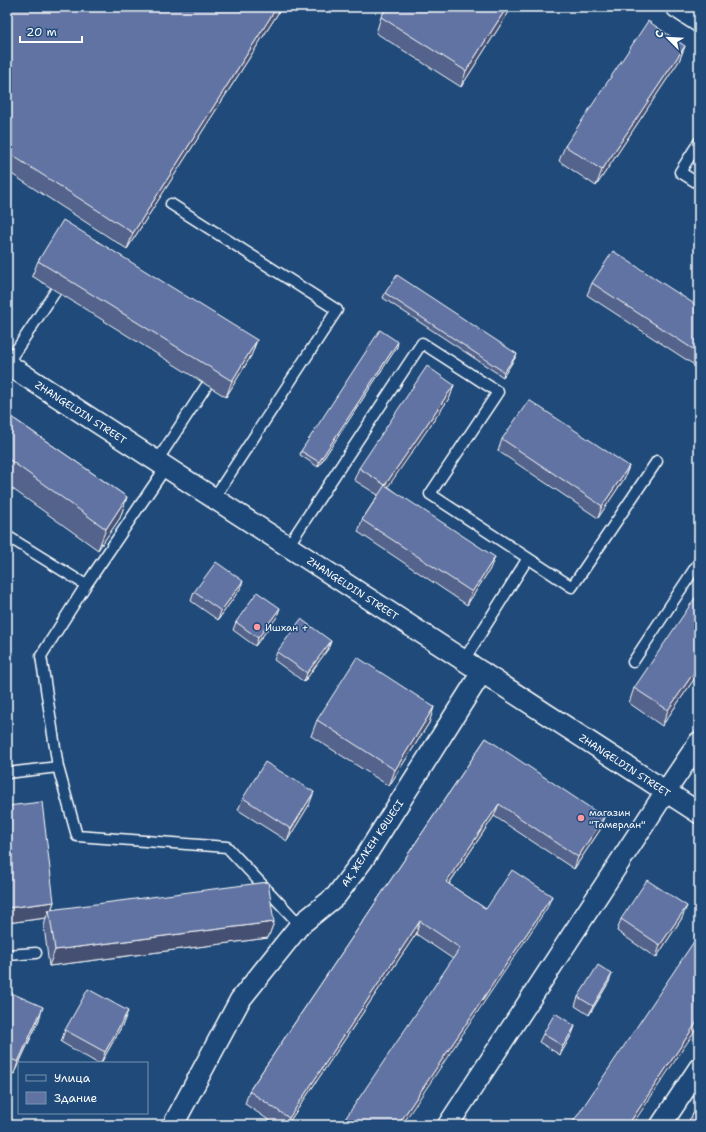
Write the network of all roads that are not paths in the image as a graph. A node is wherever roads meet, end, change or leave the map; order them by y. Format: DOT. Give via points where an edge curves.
graph roads {
  1 [pos="676,7"];
  2 [pos="699,22"];
  3 [pos="699,142"];
  4 [pos="699,184"];
  5 [pos="171,204"];
  6 [pos="71,271"];
  7 [pos="7,364"];
  8 [pos="220,364"];
  9 [pos="657,461"];
  10 [pos="162,464"];
  11 [pos="214,498"];
  12 [pos="7,536"];
  13 [pos="288,546"];
  14 [pos="528,558"];
  15 [pos="699,562"];
  16 [pos="86,585"];
  17 [pos="464,660"];
  18 [pos="633,662"];
  19 [pos="482,672"];
  20 [pos="699,742"];
  21 [pos="58,767"];
  22 [pos="7,773"];
  23 [pos="666,791"];
  24 [pos="699,813"];
  25 [pos="300,926"];
  26 [pos="36,952"];
  27 [pos="7,955"];
  28 [pos="699,1068"];
  29 [pos="173,1125"];
  30 [pos="448,1125"];
  31 [pos="661,1125"];
  1 -- 2 [label="street"];
  3 -- 4 [label="lane" via="680,172"];
  5 -- 11 [label="lane" via="337,310"];
  6 -- 7 [label="lane" via="66,274"];
  7 -- 10 [label="street, ZHANGELDIN STREET"];
  8 -- 10 [label="lane"];
  9 -- 14 [label="lane" via="572,587"];
  10 -- 11 [label="street, ZHANGELDIN STREET"];
  10 -- 16 [label="lane"];
  11 -- 13 [label="street, ZHANGELDIN STREET"];
  12 -- 16 [label="lane"];
  13 -- 14 [label="lane" via="422,343 498,392 430,494"];
  13 -- 17 [label="street, ZHANGELDIN STREET"];
  14 -- 17 [label="lane"];
  15 -- 18 [label="lane"];
  16 -- 21 [label="lane" via="41,656"];
  17 -- 19 [label="street, ZHANGELDIN STREET"];
  19 -- 23 [label="street, ZHANGELDIN STREET"];
  19 -- 25 [label="street, АҚ ЖЕЛКЕН КӨШЕСІ" via="363,860 336,896"];
  20 -- 23 [label="street"];
  21 -- 22 [label="lane"];
  21 -- 25 [label="lane" via="77,836 227,846"];
  23 -- 24 [label="street, ZHANGELDIN STREET"];
  23 -- 30 [label="street"];
  25 -- 29 [label="street, АҚ ЖЕЛКЕН КӨШЕСІ" via="240,1000"];
  26 -- 27 [label="lane"];
  28 -- 31 [label="street"];
}
